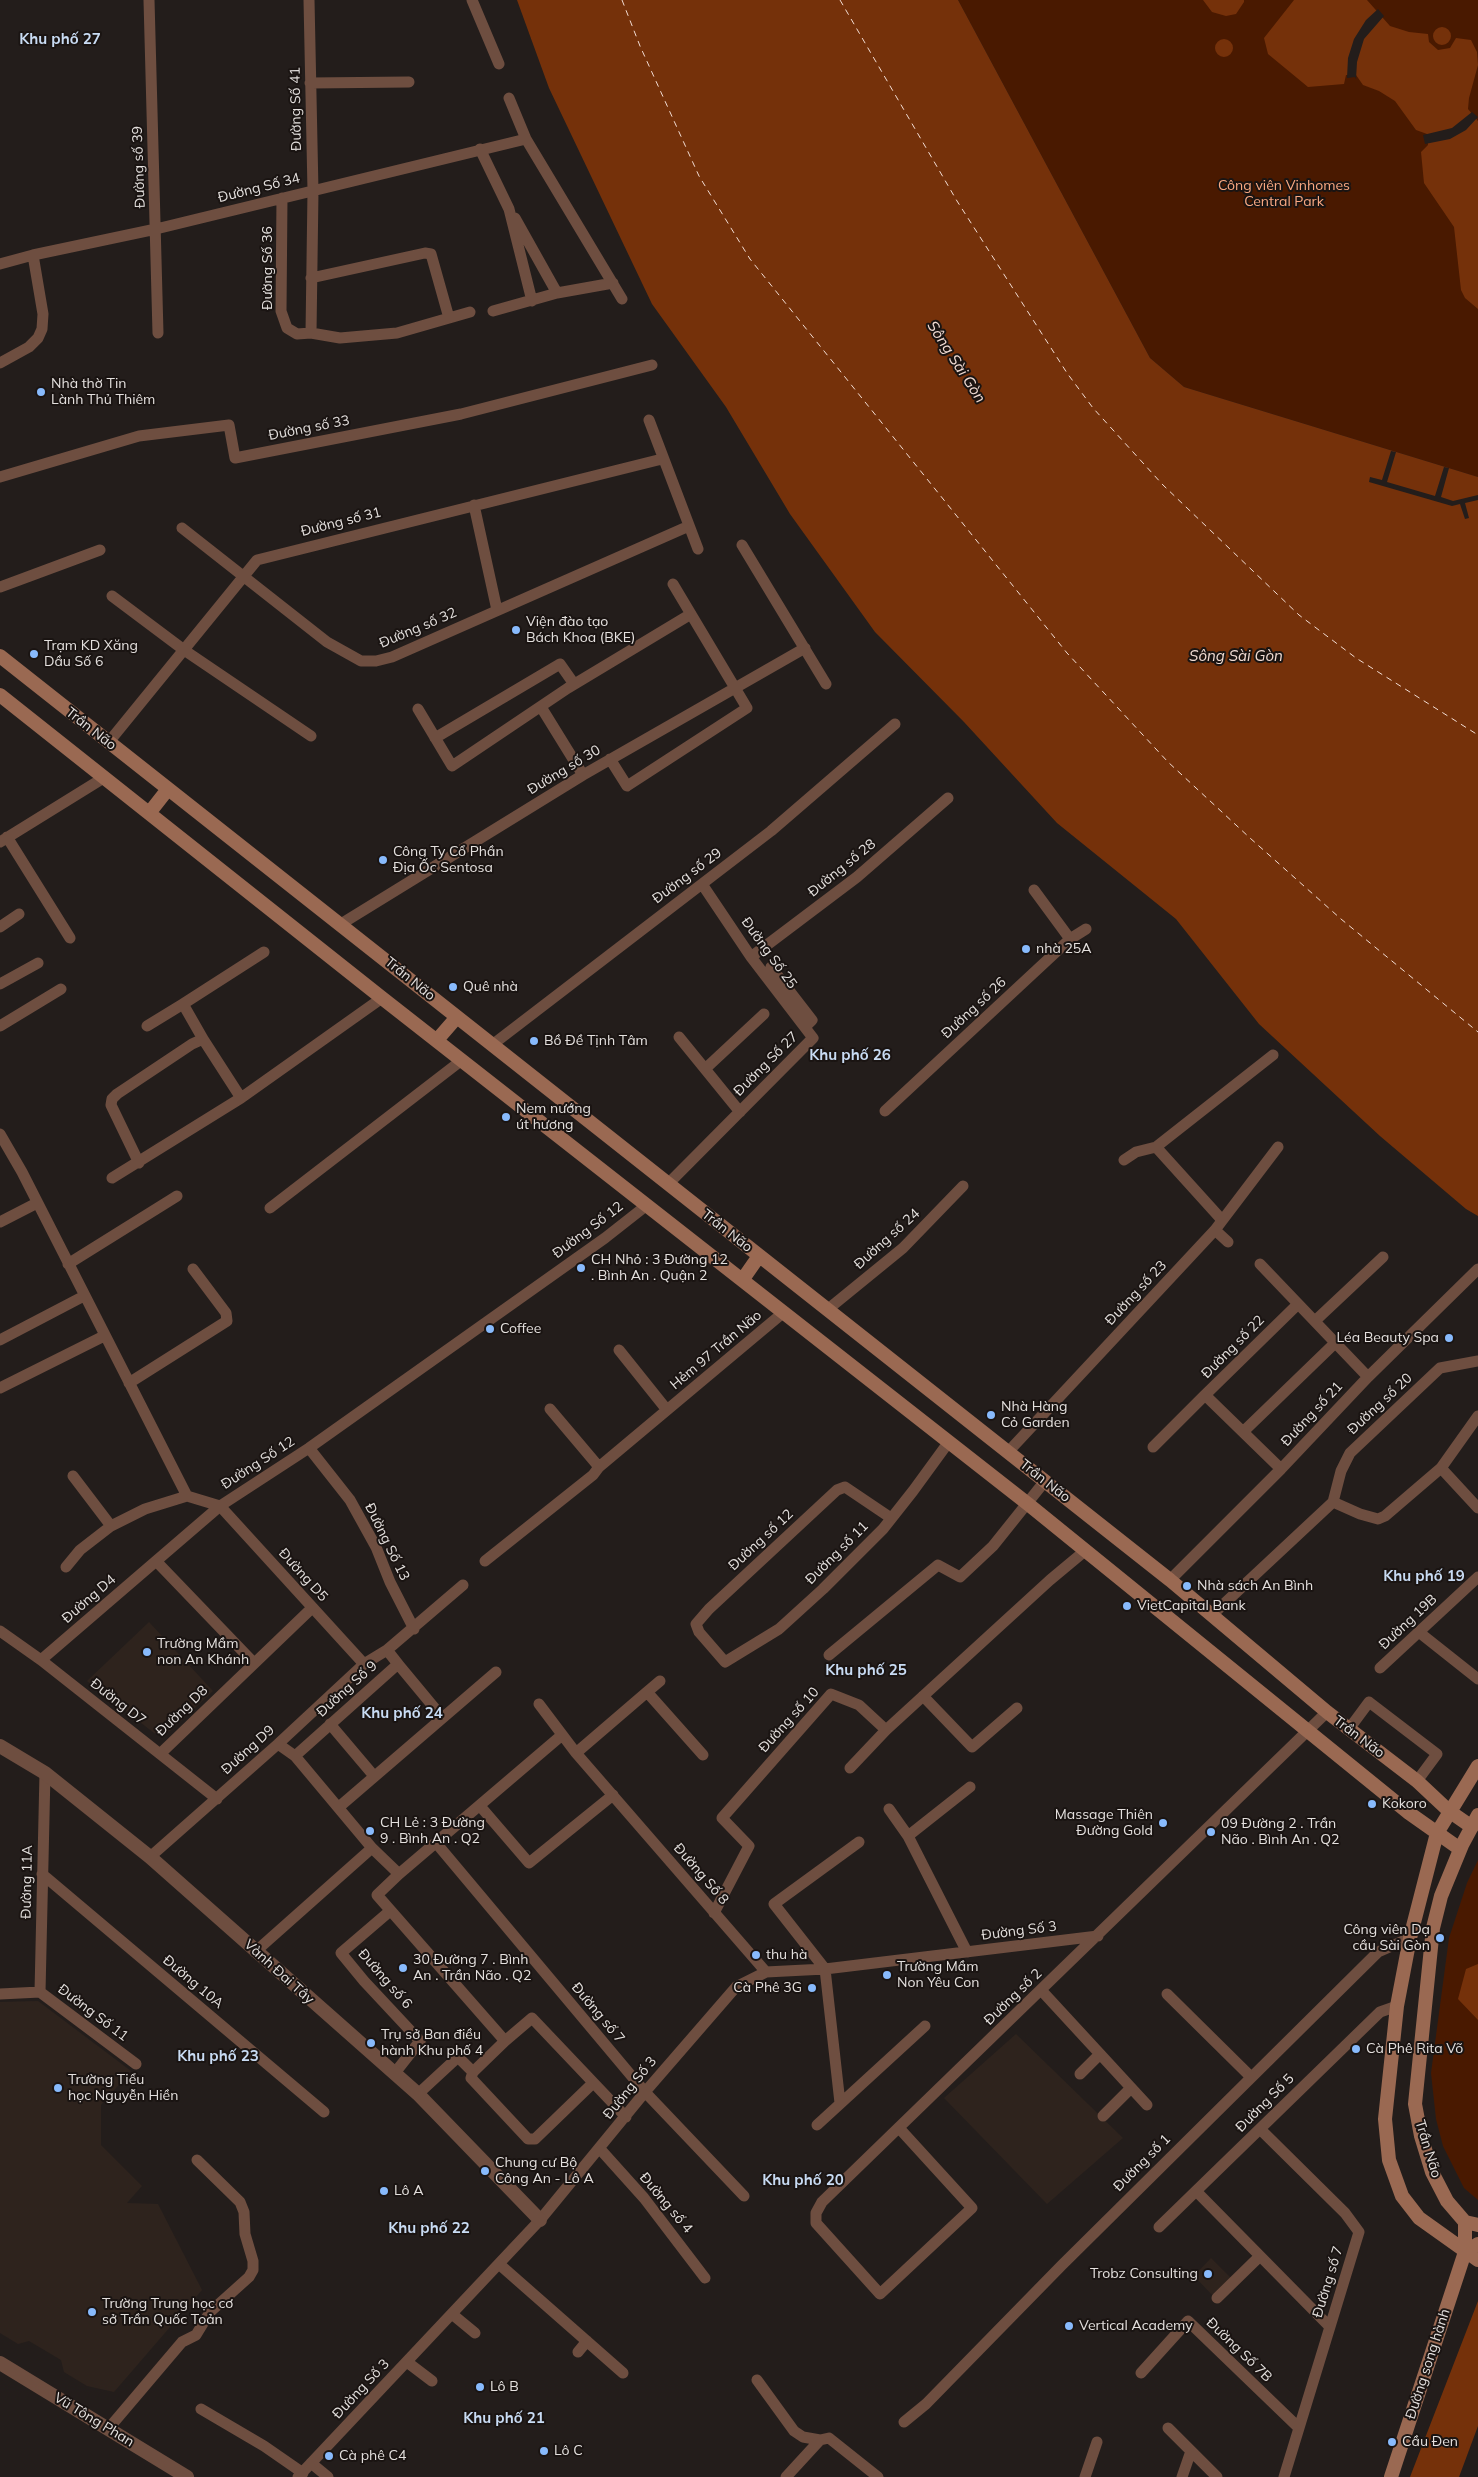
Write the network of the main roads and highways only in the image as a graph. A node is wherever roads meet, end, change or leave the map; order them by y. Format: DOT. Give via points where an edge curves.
graph roads {
  1 [pos="0,656"];
  2 [pos="0,695"];
  3 [pos="168,788"];
  4 [pos="150,812"];
  5 [pos="457,1017"];
  6 [pos="437,1040"];
  7 [pos="759,1256"];
  8 [pos="743,1279"];
  9 [pos="1478,1766"];
  10 [pos="1449,1811"];
  11 [pos="1475,1821"];
  12 [pos="1437,1833"];
  13 [pos="1460,1849"];
  14 [pos="1472,2223"];
  15 [pos="1478,2244"];
  16 [pos="1464,2252"];
  17 [pos="1478,2260"];
  18 [pos="1391,2477"];
  1 -- 3 [label="main road, Trần Não"];
  2 -- 4 [label="main road, Trần Não"];
  3 -- 4 [label="main road"];
  3 -- 5 [label="main road, Trần Não"];
  4 -- 6 [label="main road, Trần Não"];
  5 -- 6 [label="main road"];
  5 -- 7 [label="main road, Trần Não"];
  6 -- 8 [label="main road, Trần Não"];
  7 -- 8 [label="main road"];
  7 -- 10 [label="main road, Trần Não" via="1170,1580 1327,1712 1417,1781"];
  8 -- 12 [label="main road, Trần Não"];
  9 -- 10 [label="main road"];
  10 -- 11 [label="main road, Trần Não"];
  10 -- 12 [label="main road"];
  11 -- 13 [label="main road, Trần Não"];
  12 -- 13 [label="main road, Trần Não"];
  12 -- 16 [label="main road" via="1410,1938 1397,2006 1385,2119 1389,2160 1402,2196 1419,2218"];
  13 -- 14 [label="main road, Trần Não" via="1432,1928 1416,2104 1432,2172 1447,2201"];
  14 -- 16 [label="main road, Đường song hành"];
  15 -- 16 [label="main road"];
  16 -- 17 [label="main road"];
  16 -- 18 [label="main road, Đường song hành"];
}
